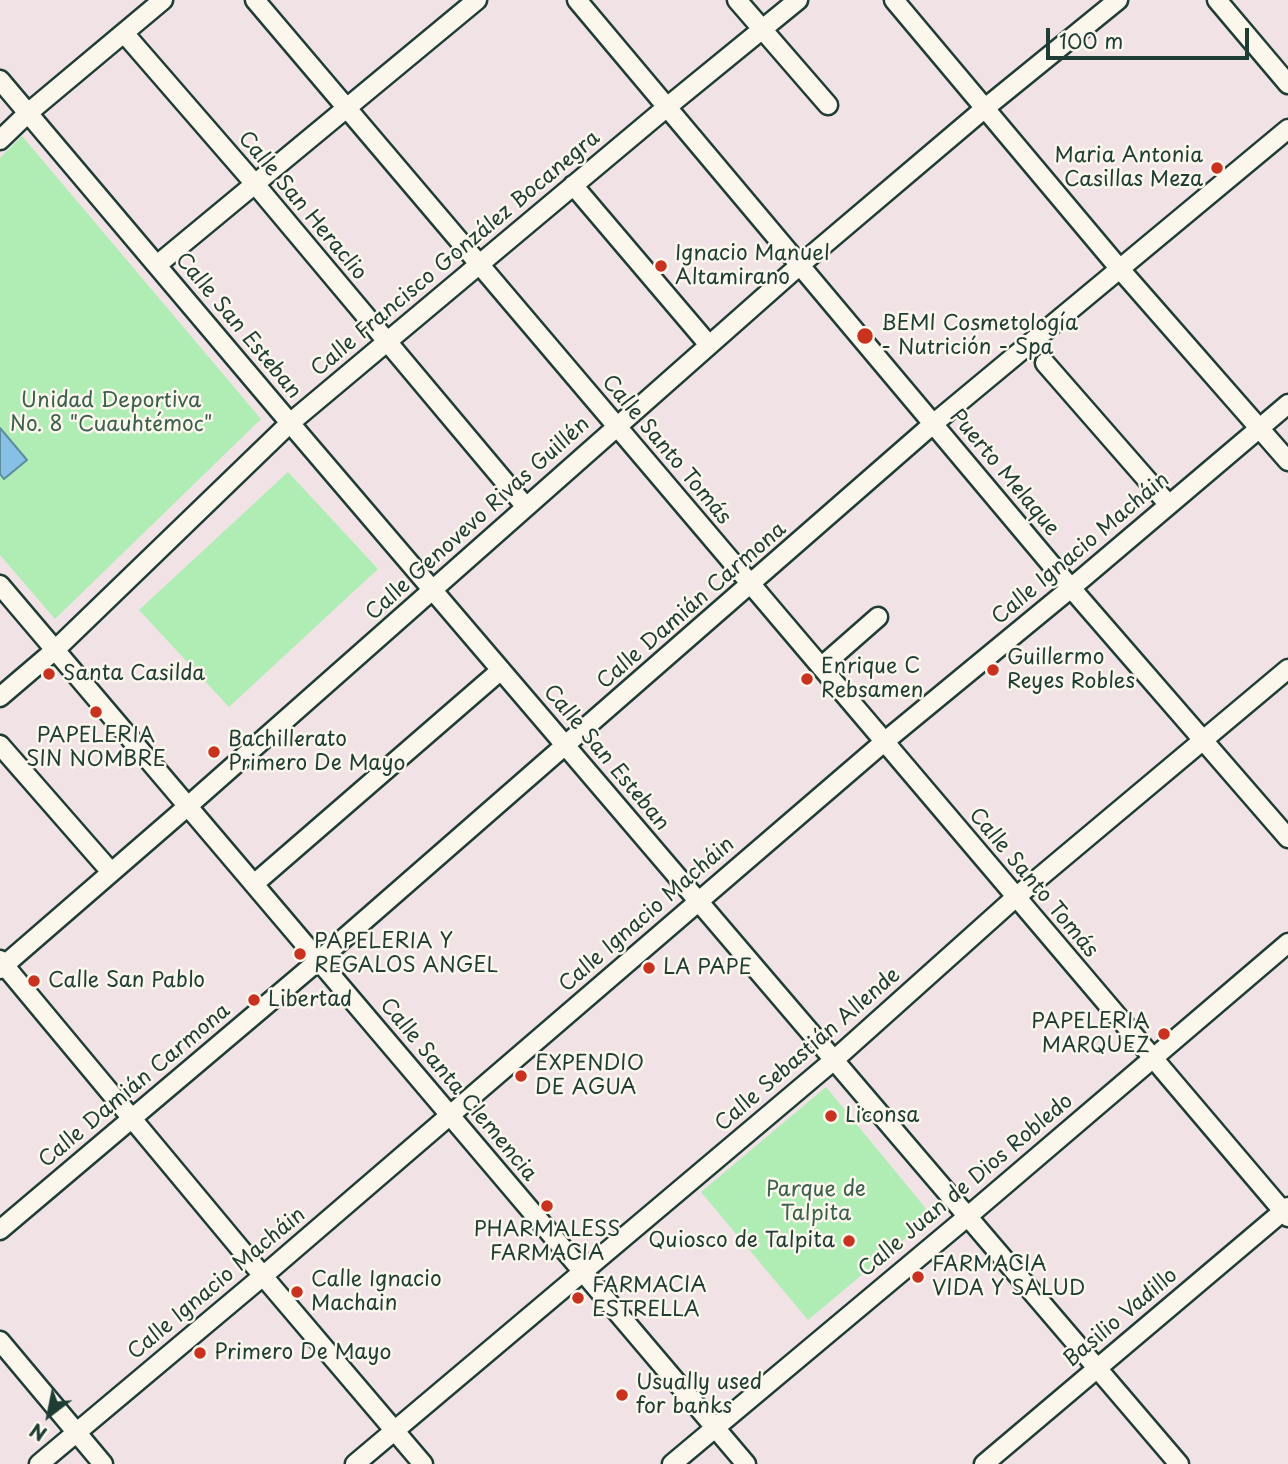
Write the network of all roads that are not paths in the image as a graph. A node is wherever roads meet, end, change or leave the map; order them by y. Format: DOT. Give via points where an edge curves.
graph roads {
  1 [pos="163,0"];
  2 [pos="256,0"];
  3 [pos="477,0"];
  4 [pos="577,0"];
  5 [pos="737,0"];
  6 [pos="798,0"];
  7 [pos="894,0"];
  8 [pos="1118,0"];
  9 [pos="1217,0"];
  10 [pos="762,29"];
  11 [pos="124,33"];
  12 [pos="0,80"];
  13 [pos="1288,84"];
  14 [pos="828,105"];
  15 [pos="667,107"];
  16 [pos="346,108"];
  17 [pos="984,109"];
  18 [pos="28,113"];
  19 [pos="1288,129"];
  20 [pos="0,140"];
  21 [pos="255,184"];
  22 [pos="573,185"];
  23 [pos="479,264"];
  24 [pos="157,265"];
  25 [pos="800,265"];
  26 [pos="1119,268"];
  27 [pos="386,341"];
  28 [pos="709,345"];
  29 [pos="1045,363"];
  30 [pos="1288,404"];
  31 [pos="290,423"];
  32 [pos="933,424"];
  33 [pos="616,426"];
  34 [pos="1260,428"];
  35 [pos="1288,461"];
  36 [pos="1169,505"];
  37 [pos="526,507"];
  38 [pos="0,585"];
  39 [pos="751,585"];
  40 [pos="1072,588"];
  41 [pos="433,590"];
  42 [pos="878,617"];
  43 [pos="55,650"];
  44 [pos="821,667"];
  45 [pos="1288,669"];
  46 [pos="501,670"];
  47 [pos="0,697"];
  48 [pos="1203,738"];
  49 [pos="884,742"];
  50 [pos="0,745"];
  51 [pos="566,746"];
  52 [pos="188,806"];
  53 [pos="1288,838"];
  54 [pos="111,872"];
  55 [pos="254,884"];
  56 [pos="1016,897"];
  57 [pos="697,901"];
  58 [pos="1288,943"];
  59 [pos="318,961"];
  60 [pos="1,965"];
  61 [pos="1151,1057"];
  62 [pos="834,1060"];
  63 [pos="450,1115"];
  64 [pos="133,1117"];
  65 [pos="1286,1212"];
  66 [pos="967,1217"];
  67 [pos="0,1230"];
  68 [pos="582,1272"];
  69 [pos="263,1276"];
  70 [pos="0,1341"];
  71 [pos="1097,1368"];
  72 [pos="715,1427"];
  73 [pos="394,1431"];
  74 [pos="76,1432"];
  75 [pos="39,1464"];
  76 [pos="103,1464"];
  77 [pos="355,1464"];
  78 [pos="423,1464"];
  79 [pos="672,1464"];
  80 [pos="746,1464"];
  81 [pos="984,1464"];
  82 [pos="1179,1464"];
  1 -- 11 [label="street"];
  2 -- 16 [label="street, Calle Santo Tomás"];
  3 -- 16 [label="street"];
  4 -- 15 [label="street, Puerto Melaque"];
  5 -- 10 [label="street"];
  6 -- 10 [label="street, Calle Francisco González Bocanegra"];
  7 -- 17 [label="street"];
  8 -- 17 [label="street, Calle Genovevo Rivas Guillén"];
  9 -- 13 [label="street"];
  10 -- 14 [label="street"];
  10 -- 15 [label="street, Calle Francisco González Bocanegra"];
  11 -- 18 [label="street"];
  11 -- 21 [label="street, Calle San Heraclio"];
  12 -- 18 [label="street, Calle San Esteban"];
  15 -- 22 [label="street, Calle Francisco González Bocanegra"];
  15 -- 25 [label="street, Puerto Melaque"];
  16 -- 21 [label="street"];
  16 -- 23 [label="street, Calle Santo Tomás"];
  17 -- 25 [label="street, Calle Genovevo Rivas Guillén"];
  17 -- 26 [label="street"];
  18 -- 20 [label="street"];
  18 -- 24 [label="street, Calle San Esteban"];
  19 -- 26 [label="street, Calle Damián Carmona"];
  21 -- 24 [label="street"];
  21 -- 27 [label="street, Calle San Heraclio"];
  22 -- 23 [label="street, Calle Francisco González Bocanegra"];
  22 -- 28 [label="street"];
  23 -- 27 [label="street, Calle Francisco González Bocanegra"];
  23 -- 33 [label="street, Calle Santo Tomás"];
  24 -- 31 [label="street, Calle San Esteban"];
  25 -- 28 [label="street, Calle Genovevo Rivas Guillén"];
  25 -- 32 [label="street, Puerto Melaque"];
  26 -- 32 [label="street, Calle Damián Carmona"];
  26 -- 34 [label="street"];
  27 -- 31 [label="street, Calle Francisco González Bocanegra"];
  27 -- 37 [label="street, Calle San Heraclio"];
  28 -- 33 [label="street, Calle Genovevo Rivas Guillén"];
  29 -- 36 [label="street"];
  30 -- 34 [label="street, Calle Ignacio Macháin"];
  31 -- 41 [label="street, Calle San Esteban"];
  31 -- 43 [label="street, Calle Francisco González Bocanegra"];
  32 -- 39 [label="street, Calle Damián Carmona"];
  32 -- 40 [label="street, Puerto Melaque"];
  33 -- 37 [label="street, Calle Genovevo Rivas Guillén"];
  33 -- 39 [label="street, Calle Santo Tomás"];
  34 -- 35 [label="street"];
  34 -- 36 [label="street, Calle Ignacio Macháin"];
  36 -- 40 [label="street, Calle Ignacio Macháin"];
  37 -- 41 [label="street, Calle Genovevo Rivas Guillén"];
  38 -- 43 [label="street, Calle Santa Clemencia"];
  39 -- 44 [label="street, Calle Santo Tomás"];
  39 -- 51 [label="street, Calle Damián Carmona"];
  40 -- 48 [label="street, Puerto Melaque"];
  40 -- 49 [label="street, Calle Ignacio Macháin"];
  41 -- 46 [label="street, Calle San Esteban"];
  41 -- 52 [label="street, Calle Genovevo Rivas Guillén"];
  42 -- 44 [label="street"];
  43 -- 47 [label="street, Calle Francisco González Bocanegra"];
  43 -- 52 [label="street, Calle Santa Clemencia"];
  44 -- 49 [label="street, Calle Santo Tomás"];
  45 -- 48 [label="street, Calle Sebastián Allende"];
  46 -- 51 [label="street, Calle San Esteban"];
  46 -- 55 [label="street"];
  48 -- 53 [label="street, Puerto Melaque"];
  48 -- 56 [label="street, Calle Sebastián Allende"];
  49 -- 56 [label="street, Calle Santo Tomás"];
  49 -- 57 [label="street, Calle Ignacio Macháin"];
  50 -- 54 [label="street"];
  51 -- 57 [label="street, Calle San Esteban"];
  51 -- 59 [label="street, Calle Damián Carmona"];
  52 -- 54 [label="street, Calle Genovevo Rivas Guillén"];
  52 -- 55 [label="street, Calle Santa Clemencia"];
  54 -- 60 [label="street, Calle Genovevo Rivas Guillén"];
  55 -- 59 [label="street, Calle Santa Clemencia"];
  56 -- 61 [label="street, Calle Santo Tomás"];
  56 -- 62 [label="street, Calle Sebastián Allende"];
  57 -- 62 [label="street, Calle San Esteban"];
  57 -- 63 [label="street, Calle Ignacio Macháin"];
  58 -- 61 [label="street, Calle Juan de Dios Robledo"];
  59 -- 63 [label="street, Calle Santa Clemencia"];
  59 -- 64 [label="street, Calle Damián Carmona"];
  60 -- 64 [label="street"];
  61 -- 65 [label="street, Calle Santo Tomás"];
  61 -- 66 [label="street, Calle Juan de Dios Robledo"];
  62 -- 66 [label="street, Calle San Esteban"];
  62 -- 68 [label="street, Calle Sebastián Allende"];
  63 -- 68 [label="street, Calle Santa Clemencia"];
  63 -- 69 [label="street, Calle Ignacio Macháin"];
  64 -- 67 [label="street, Calle Damián Carmona"];
  64 -- 69 [label="street"];
  65 -- 71 [label="street, Basilio Vadillo"];
  66 -- 71 [label="street, Calle San Esteban"];
  66 -- 72 [label="street, Calle Juan de Dios Robledo"];
  68 -- 72 [label="street, Calle Santa Clemencia"];
  68 -- 73 [label="street, Calle Sebastián Allende"];
  69 -- 73 [label="street"];
  69 -- 74 [label="street, Calle Ignacio Macháin"];
  70 -- 74 [label="street"];
  71 -- 81 [label="street, Basilio Vadillo"];
  71 -- 82 [label="street, Calle San Esteban"];
  72 -- 79 [label="street, Calle Juan de Dios Robledo"];
  72 -- 80 [label="street, Calle Santa Clemencia"];
  73 -- 77 [label="street, Calle Sebastián Allende"];
  73 -- 78 [label="street"];
  74 -- 75 [label="street, Calle Ignacio Macháin"];
  74 -- 76 [label="street"];
}
